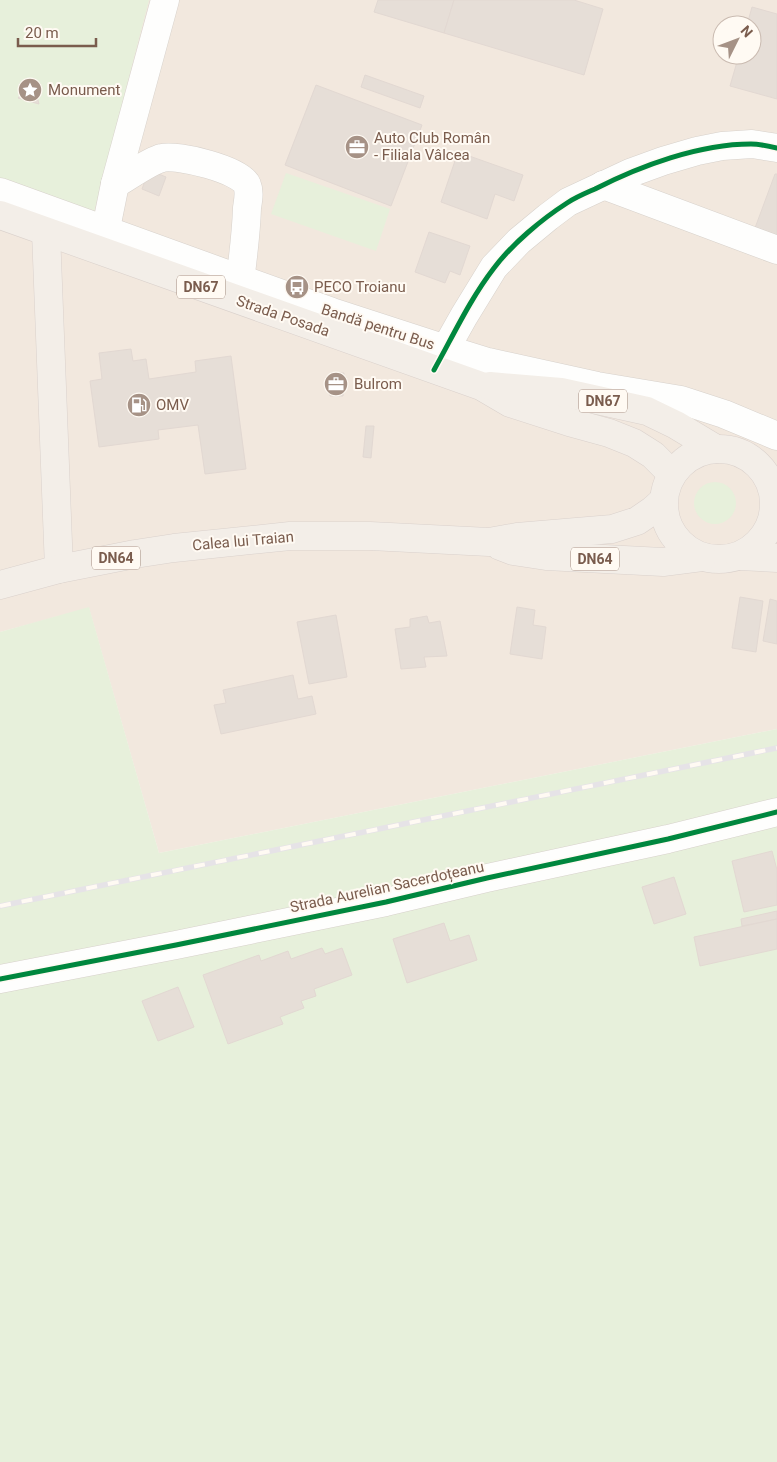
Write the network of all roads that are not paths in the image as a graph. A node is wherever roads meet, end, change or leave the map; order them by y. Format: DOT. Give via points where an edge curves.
graph roads {
  1 [pos="165,0"];
  2 [pos="777,148"];
  3 [pos="115,184"];
  4 [pos="603,185"];
  5 [pos="0,192"];
  6 [pos="0,215"];
  7 [pos="46,232"];
  8 [pos="104,241"];
  9 [pos="777,250"];
  10 [pos="239,290"];
  11 [pos="440,360"];
  12 [pos="481,386"];
  13 [pos="777,436"];
  14 [pos="716,449"];
  15 [pos="672,474"];
  16 [pos="773,481"];
  17 [pos="663,501"];
  18 [pos="489,542"];
  19 [pos="739,556"];
  20 [pos="702,557"];
  21 [pos="777,558"];
  22 [pos="59,569"];
  23 [pos="0,584"];
  24 [pos="777,812"];
  25 [pos="0,979"];
  1 -- 3 [label="street"];
  2 -- 4 [label="street" via="752,144 697,151"];
  3 -- 8 [label="street"];
  3 -- 10 [label="street" via="156,160 170,157 203,163 244,180 248,190"];
  4 -- 9 [label="street"];
  4 -- 11 [label="street" via="561,207 513,247 485,281"];
  5 -- 8 [label="street"];
  6 -- 7 [label="main road, Strada Posada / DN67"];
  7 -- 8 [label="main road, Strada Posada / DN67"];
  7 -- 22 [label="main road"];
  8 -- 10 [label="main road, Strada Posada / DN67"];
  10 -- 11 [label="main road, Strada Posada / DN67"];
  11 -- 12 [label="main road, Strada Posada / DN67"];
  11 -- 13 [label="street, Bandă pentru Bus" via="488,362 681,400"];
  12 -- 14 [label="main road, Strada Posada / DN67" via="561,392 647,410"];
  12 -- 15 [label="main road, Strada Posada / DN67" via="510,403 634,443 653,455"];
  14 -- 15 [label="main road" via="706,449 690,456"];
  14 -- 16 [label="main road" via="742,453 757,463"];
  15 -- 17 [label="main road" via="666,483"];
  16 -- 19 [label="main road" via="774,515 767,532 755,546"];
  17 -- 18 [label="main road, Calea lui Traian / DN64" via="637,521 612,529"];
  17 -- 20 [label="main road" via="665,519 673,536"];
  18 -- 20 [label="main road, Calea lui Traian / DN64" via="513,551 546,556 663,562"];
  18 -- 22 [label="main road, Calea lui Traian / DN64" via="290,536 164,549"];
  19 -- 20 [label="main road" via="721,560"];
  19 -- 21 [label="main road"];
  22 -- 23 [label="main road, Calea lui Traian / DN64"];
  24 -- 25 [label="street, Strada Aurelian Sacerdoțeanu" via="386,902"];
}
